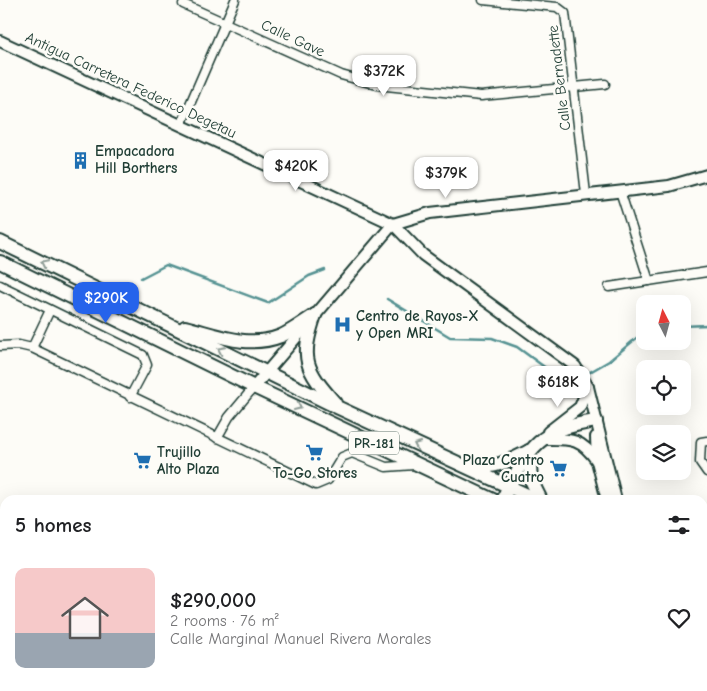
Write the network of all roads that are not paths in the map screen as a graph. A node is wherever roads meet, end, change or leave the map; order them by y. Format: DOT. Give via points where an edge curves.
graph roads {
  1 [pos="235,0"];
  2 [pos="483,0"];
  3 [pos="183,4"];
  4 [pos="226,22"];
  5 [pos="0,41"];
  6 [pos="605,84"];
  7 [pos="574,87"];
  8 [pos="181,125"];
  9 [pos="707,175"];
  10 [pos="620,191"];
  11 [pos="586,194"];
  12 [pos="393,224"];
  13 [pos="0,242"];
  14 [pos="0,262"];
  15 [pos="707,272"];
  16 [pos="649,281"];
  17 [pos="0,285"];
  18 [pos="609,287"];
  19 [pos="50,310"];
  20 [pos="315,316"];
  21 [pos="159,320"];
  22 [pos="0,346"];
  23 [pos="32,348"];
  24 [pos="265,371"];
  25 [pos="586,384"];
  26 [pos="254,387"];
  27 [pos="130,397"];
  28 [pos="339,408"];
  29 [pos="596,420"];
  30 [pos="217,438"];
  31 [pos="539,439"];
  32 [pos="707,441"];
  33 [pos="529,452"];
  34 [pos="597,461"];
  35 [pos="420,464"];
  36 [pos="461,466"];
  37 [pos="707,472"];
  38 [pos="448,478"];
  39 [pos="509,487"];
  40 [pos="464,495"];
  41 [pos="483,495"];
  42 [pos="505,495"];
  43 [pos="527,495"];
  44 [pos="537,495"];
  45 [pos="606,495"];
  46 [pos="615,495"];
  1 -- 4 [label="street"];
  2 -- 7 [label="street, Calle Bernadette" via="557,7 565,13"];
  3 -- 4 [label="street, Calle Gave"];
  4 -- 7 [label="street, Calle Gave" via="341,75 377,85 481,96"];
  4 -- 8 [label="street"];
  5 -- 8 [label="street, Antigua Carretera Federico Degetau"];
  6 -- 7 [label="street, Calle Gave"];
  7 -- 11 [label="street, Calle Bernadette"];
  8 -- 12 [label="street, Antigua Carretera Federico Degetau"];
  9 -- 10 [label="street" via="669,186"];
  10 -- 11 [label="street"];
  10 -- 16 [label="street"];
  11 -- 12 [label="street" via="430,213"];
  12 -- 20 [label="street"];
  12 -- 25 [label="street, Antigua Carretera Federico Degetau" via="423,255 558,352 578,370"];
  21 -- 13 [label="main road, PR-181, one-way"];
  14 -- 26 [label="main road, PR-181"];
  15 -- 16 [label="street"];
  16 -- 18 [label="street"];
  17 -- 19 [label="street"];
  19 -- 23 [label="street"];
  19 -- 27 [label="street" via="143,355 147,365"];
  20 -- 21 [label="main road" via="281,335 251,342 231,340"];
  20 -- 24 [label="street"];
  20 -- 28 [label="main road" via="306,340 308,363 314,378"];
  24 -- 21 [label="main road, PR-181, one-way"];
  22 -- 23 [label="street"];
  23 -- 27 [label="street"];
  24 -- 26 [label="street"];
  24 -- 28 [label="main road, PR-181"];
  25 -- 29 [label="street, Antigua Carretera Federico Degetau"];
  25 -- 31 [label="street" via="580,407"];
  26 -- 30 [label="street" via="229,417"];
  26 -- 35 [label="main road, PR-181, one-way"];
  27 -- 30 [label="street"];
  36 -- 28 [label="main road, PR-181, one-way"];
  29 -- 31 [label="main road" via="559,428"];
  29 -- 34 [label="street, Antigua Carretera Federico Degetau"];
  29 -- 46 [label="street, Antigua Carretera Federico Degetau"];
  30 -- 35 [label="street" via="316,485 328,480 342,457 352,453 386,467"];
  31 -- 33 [label="main road"];
  31 -- 34 [label="street" via="576,440"];
  32 -- 37 [label="street" via="701,442 700,456"];
  33 -- 36 [label="main road" via="494,467"];
  33 -- 39 [label="main road"];
  33 -- 44 [label="main road" via="530,480"];
  34 -- 45 [label="street, Antigua Carretera Federico Degetau"];
  35 -- 38 [label="main road, PR-181"];
  36 -- 39 [label="main road, PR-181"];
  38 -- 40 [label="main road"];
  38 -- 41 [label="main road, PR-181"];
  39 -- 42 [label="main road"];
  39 -- 43 [label="main road, PR-181"];
}
